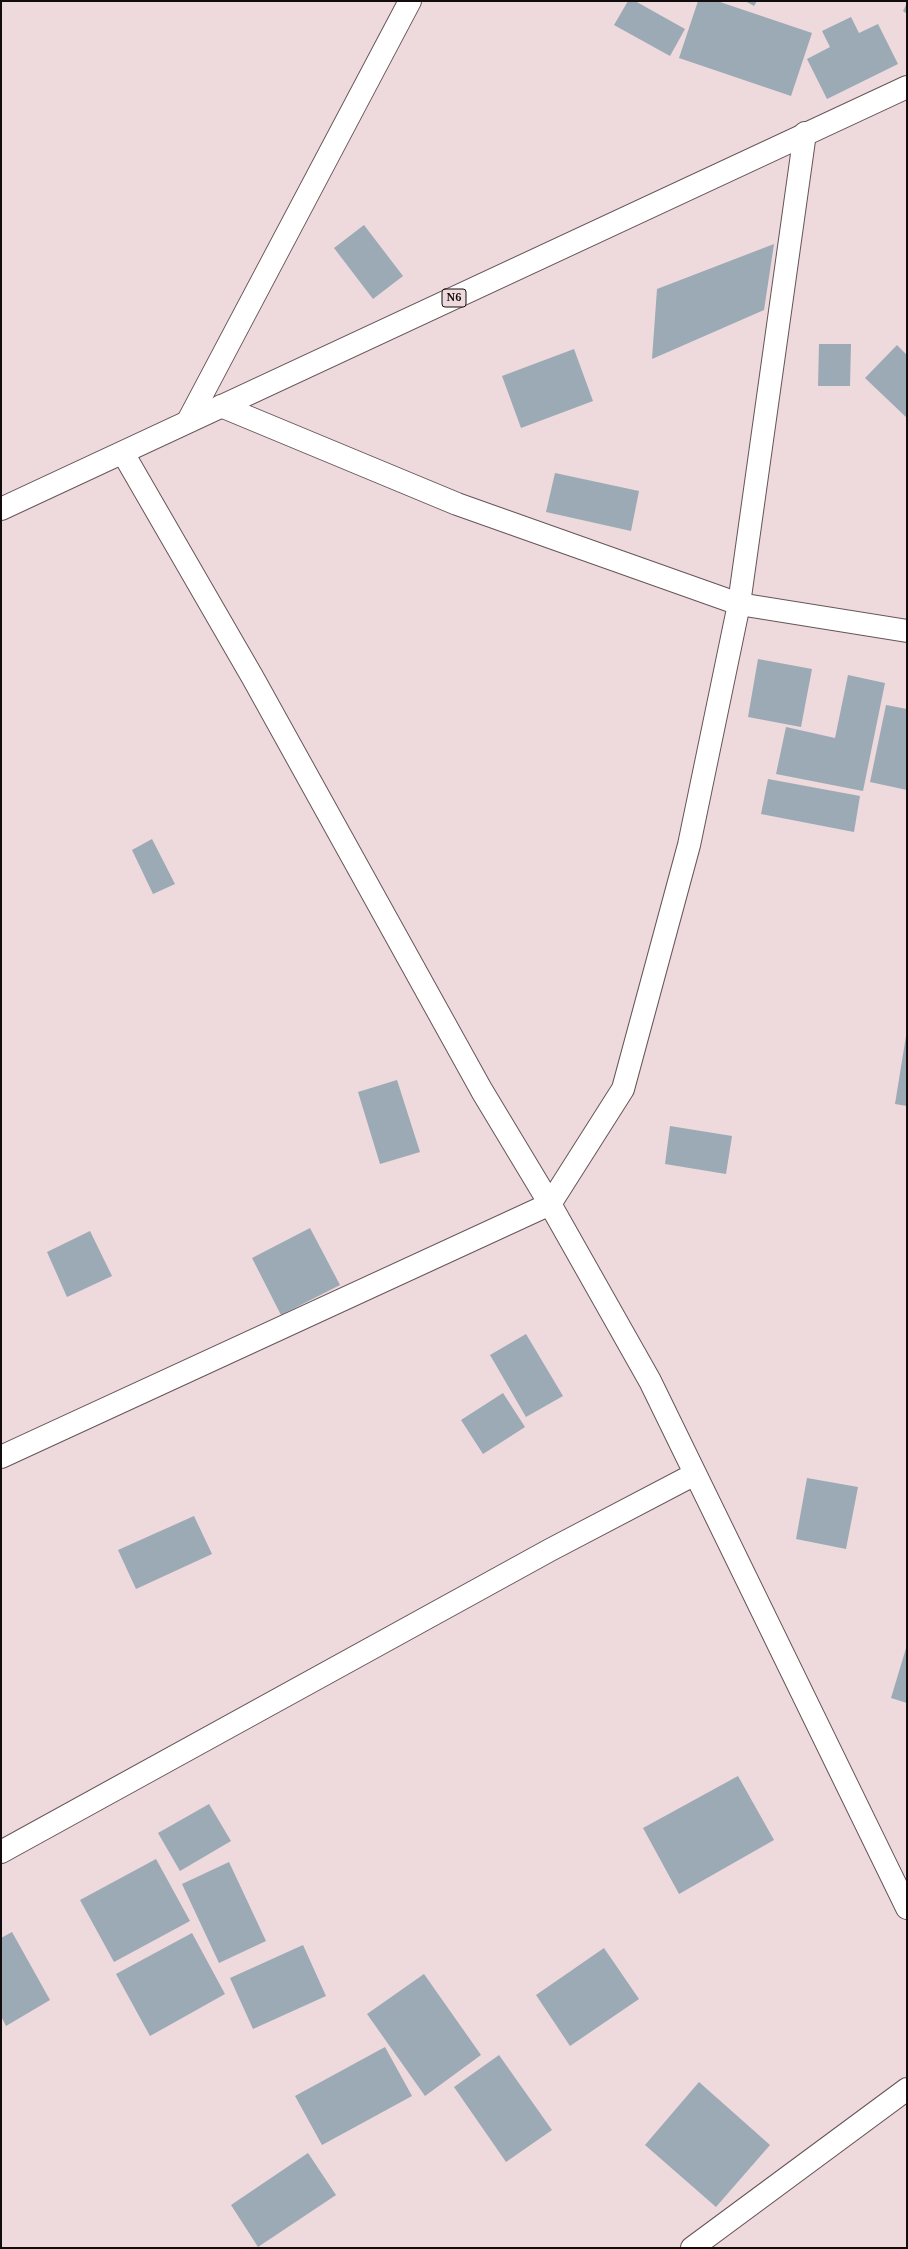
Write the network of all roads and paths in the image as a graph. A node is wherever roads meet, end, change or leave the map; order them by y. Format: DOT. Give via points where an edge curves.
graph roads {
  1 [pos="410,1"];
  2 [pos="907,87"];
  3 [pos="805,133"];
  4 [pos="221,406"];
  5 [pos="188,421"];
  6 [pos="123,453"];
  7 [pos="1,509"];
  8 [pos="739,604"];
  9 [pos="907,632"];
  10 [pos="550,1204"];
  11 [pos="1,1457"];
  12 [pos="695,1474"];
  13 [pos="1,1852"];
  14 [pos="907,1908"];
  15 [pos="907,2089"];
  16 [pos="692,2248"];
  1 -- 5 [label="main road"];
  2 -- 3 [label="main road, N6"];
  3 -- 4 [label="main road, N6"];
  3 -- 8 [label="main road"];
  4 -- 5 [label="main road, N6"];
  4 -- 8 [label="main road" via="457,504"];
  5 -- 6 [label="main road, N6"];
  6 -- 7 [label="main road, N6"];
  6 -- 10 [label="main road" via="253,678 482,1091"];
  8 -- 9 [label="main road"];
  8 -- 10 [label="main road" via="689,845 623,1089"];
  10 -- 11 [label="main road"];
  10 -- 12 [label="main road" via="650,1381"];
  12 -- 13 [label="main road" via="543,1554"];
  12 -- 14 [label="main road"];
  15 -- 16 [label="main road"];
}
